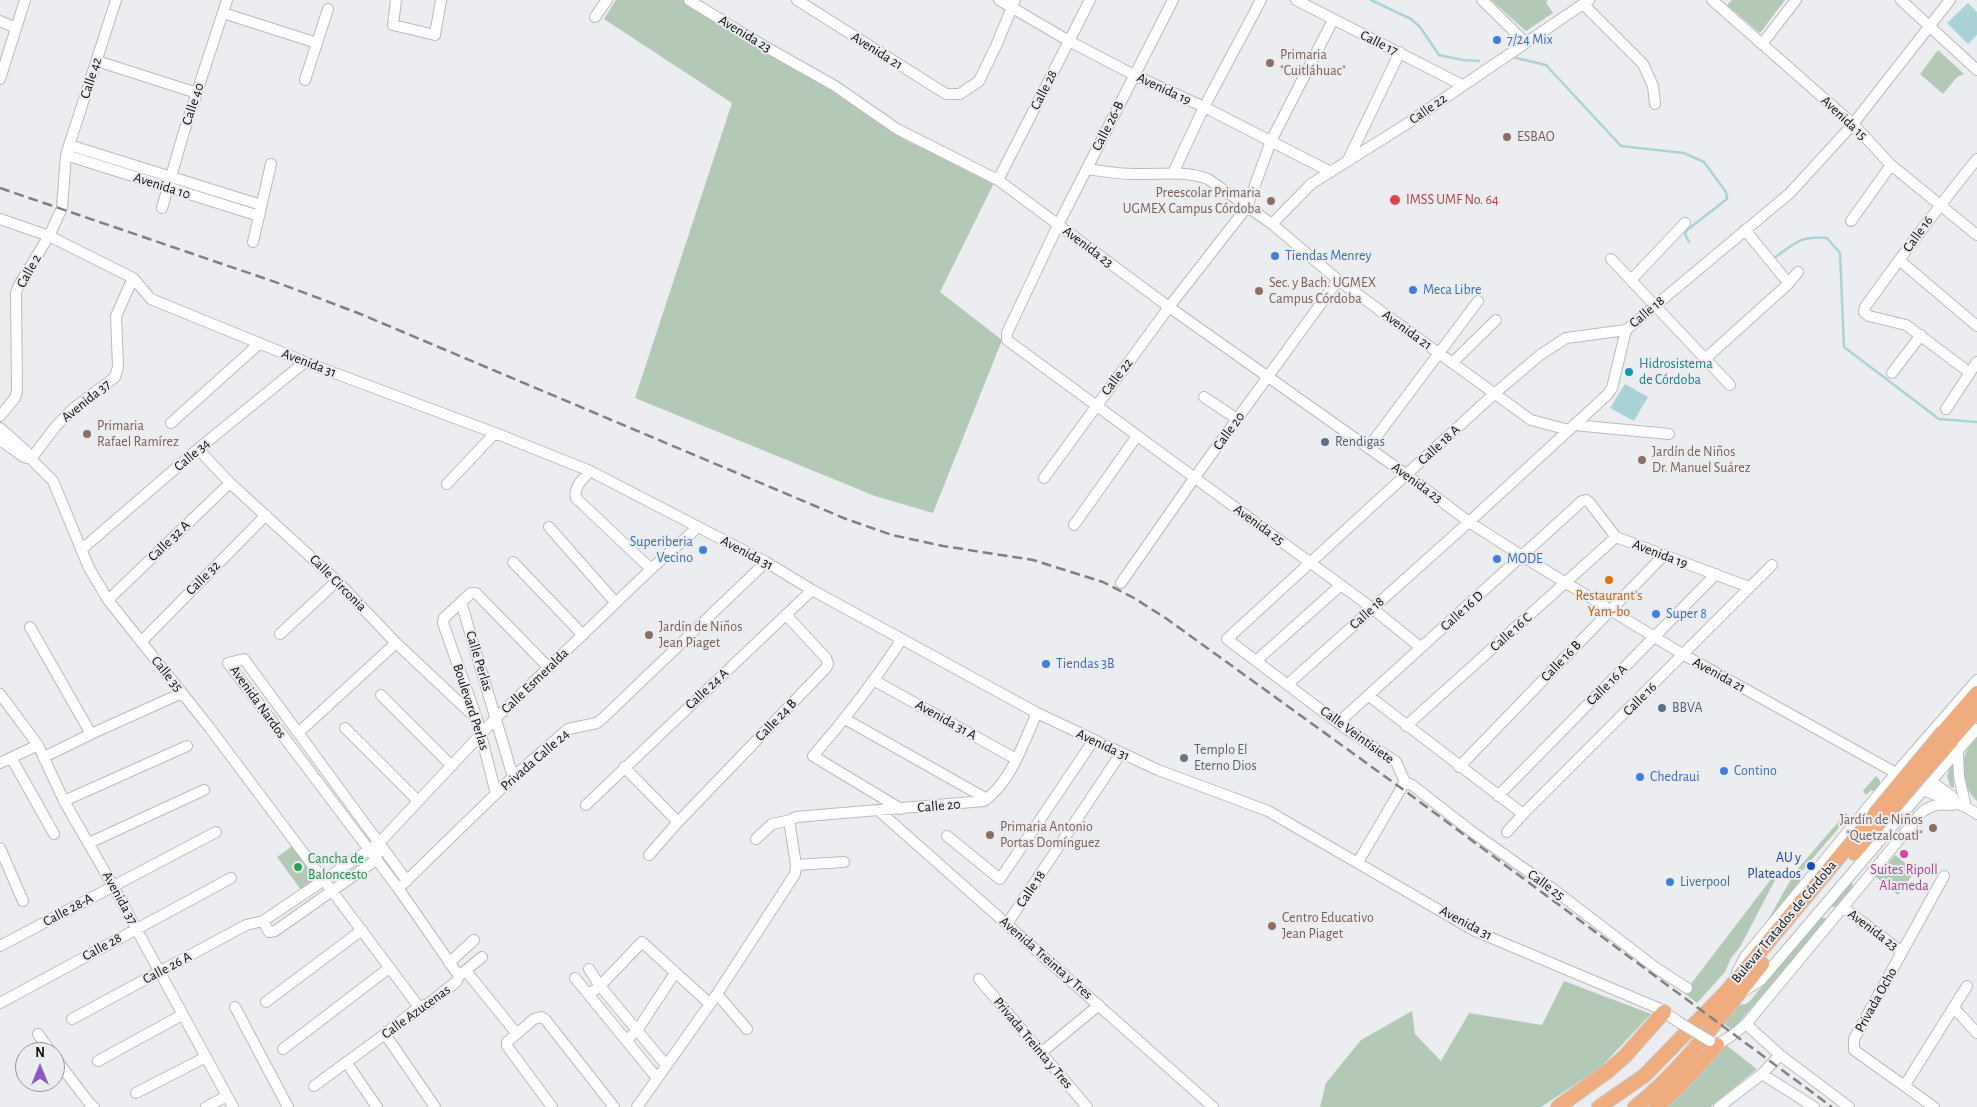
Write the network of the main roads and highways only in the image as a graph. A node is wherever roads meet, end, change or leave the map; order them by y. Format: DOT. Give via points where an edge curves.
graph roads {
  1 [pos="1977,693"];
  2 [pos="1977,710"];
  3 [pos="1951,741"];
  4 [pos="1731,994"];
  5 [pos="1664,1012"];
  6 [pos="1713,1043"];
  7 [pos="1558,1107"];
  8 [pos="1599,1107"];
  9 [pos="1635,1107"];
  10 [pos="1656,1107"];
  1 -- 3 [label="main road, Bulevar Tratados de Córdoba"];
  2 -- 3 [label="main road, Bulevar Tratados de Córdoba"];
  3 -- 4 [label="main road, Bulevar Tratados de Córdoba, bridge" via="1879,817"];
  4 -- 8 [label="main road, Bulevar Tratados de Córdoba" via="1644,1076"];
  4 -- 9 [label="main road, Bulevar Tratados de Córdoba" via="1683,1062"];
  5 -- 7 [label="main road" via="1625,1056"];
  6 -- 10 [label="main road" via="1678,1088"];
}
